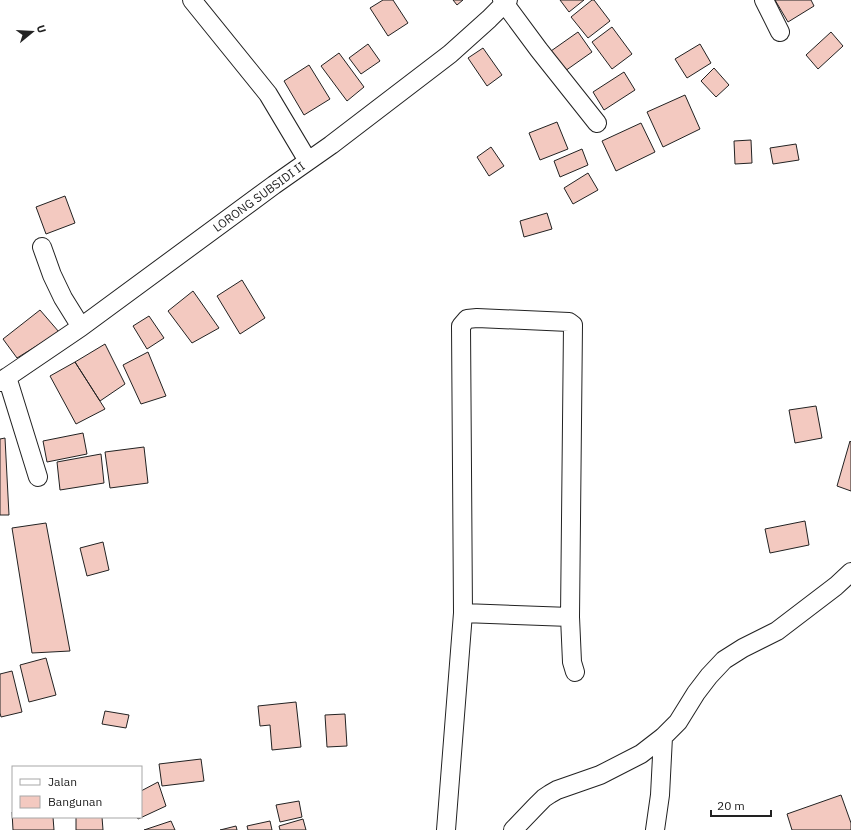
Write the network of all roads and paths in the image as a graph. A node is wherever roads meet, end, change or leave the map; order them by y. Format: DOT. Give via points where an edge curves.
graph roads {
  1 [pos="192,0"];
  2 [pos="764,0"];
  3 [pos="504,1"];
  4 [pos="780,32"];
  5 [pos="597,123"];
  6 [pos="308,161"];
  7 [pos="42,247"];
  8 [pos="81,327"];
  9 [pos="3,379"];
  10 [pos="38,477"];
  11 [pos="851,572"];
  12 [pos="464,613"];
  13 [pos="570,617"];
  14 [pos="575,672"];
  15 [pos="664,737"];
  16 [pos="446,830"];
  17 [pos="513,830"];
  18 [pos="655,830"];
  1 -- 6 [label="street" via="268,94"];
  2 -- 4 [label="street"];
  3 -- 5 [label="street"];
  3 -- 6 [label="street, LORONG SUBSIDI II" via="489,19 450,54"];
  6 -- 8 [label="street, LORONG SUBSIDI II"];
  7 -- 8 [label="street" via="62,298"];
  8 -- 9 [label="street, LORONG SUBSIDI II"];
  9 -- 10 [label="street"];
  11 -- 15 [label="street" via="777,631 724,660"];
  12 -- 13 [label="street"];
  12 -- 13 [label="street" via="460,326 467,319 477,318 569,322 573,326"];
  12 -- 16 [label="street"];
  13 -- 14 [label="street" via="572,662"];
  15 -- 17 [label="street" via="629,761 550,794"];
  15 -- 18 [label="street"];
}
